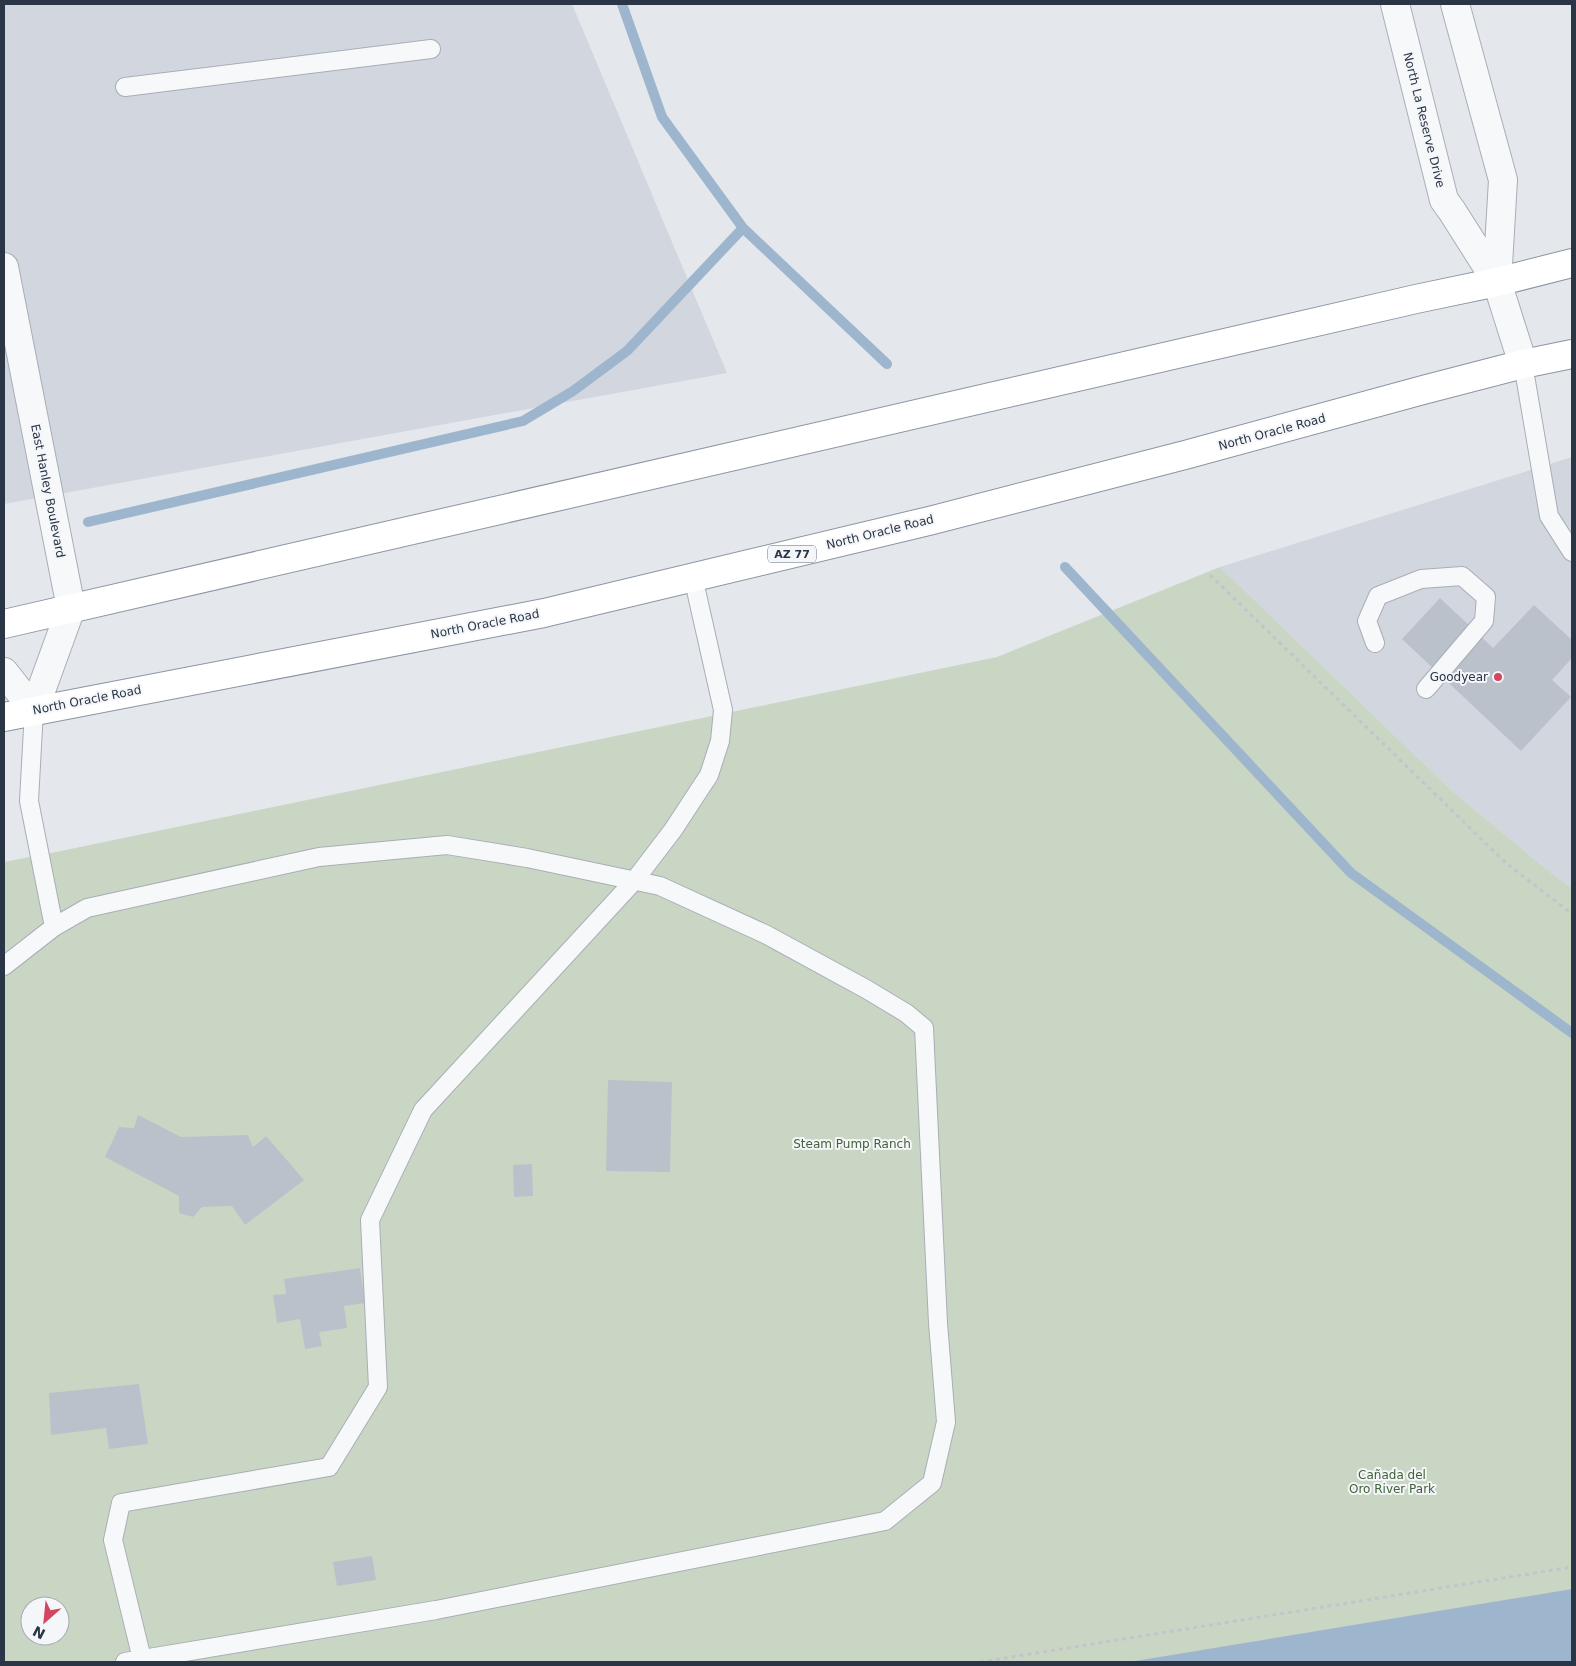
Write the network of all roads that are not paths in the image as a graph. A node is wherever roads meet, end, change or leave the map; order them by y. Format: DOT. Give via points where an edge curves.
graph roads {
  1 [pos="1395,4"];
  2 [pos="1455,4"];
  3 [pos="431,49"];
  4 [pos="125,86"];
  5 [pos="1572,262"];
  6 [pos="4,267"];
  7 [pos="1497,282"];
  8 [pos="1572,354"];
  9 [pos="1524,364"];
  10 [pos="1572,552"];
  11 [pos="693,577"];
  12 [pos="71,608"];
  13 [pos="4,624"];
  14 [pos="1375,643"];
  15 [pos="4,672"];
  16 [pos="1426,689"];
  17 [pos="34,710"];
  18 [pos="4,717"];
  19 [pos="634,881"];
  20 [pos="54,927"];
  21 [pos="4,966"];
  22 [pos="133,1660"];
  1 -- 7 [label="street, North La Reserve Drive" via="1444,200"];
  2 -- 7 [label="street, North La Reserve Drive" via="1503,180"];
  3 -- 4 [label="lane"];
  5 -- 7 [label="highway"];
  6 -- 12 [label="street, East Hanley Boulevard"];
  7 -- 9 [label="street, North La Reserve Drive"];
  7 -- 12 [label="highway"];
  8 -- 9 [label="highway, North Oracle Road / AZ 77"];
  9 -- 10 [label="lane" via="1549,516"];
  9 -- 11 [label="highway, North Oracle Road / AZ 77" via="1176,458"];
  11 -- 17 [label="highway, North Oracle Road / AZ 77" via="544,613"];
  11 -- 19 [label="lane" via="723,710 720,741 709,775 674,830"];
  12 -- 13 [label="highway"];
  12 -- 17 [label="street"];
  14 -- 16 [label="lane" via="1367,621 1378,596 1421,579 1462,576 1486,597 1484,621"];
  15 -- 17 [label="street"];
  17 -- 18 [label="highway, North Oracle Road / AZ 77"];
  17 -- 20 [label="lane" via="29,801"];
  19 -- 20 [label="lane" via="447,845 319,857 87,908"];
  19 -- 22 [label="lane" via="423,1110 370,1220 378,1387 328,1467 121,1503 113,1540"];
  19 -- 22 [label="lane" via="660,886 765,934 866,989 924,1028 946,1422 932,1483 885,1521 436,1610"];
  20 -- 21 [label="lane"];
}
